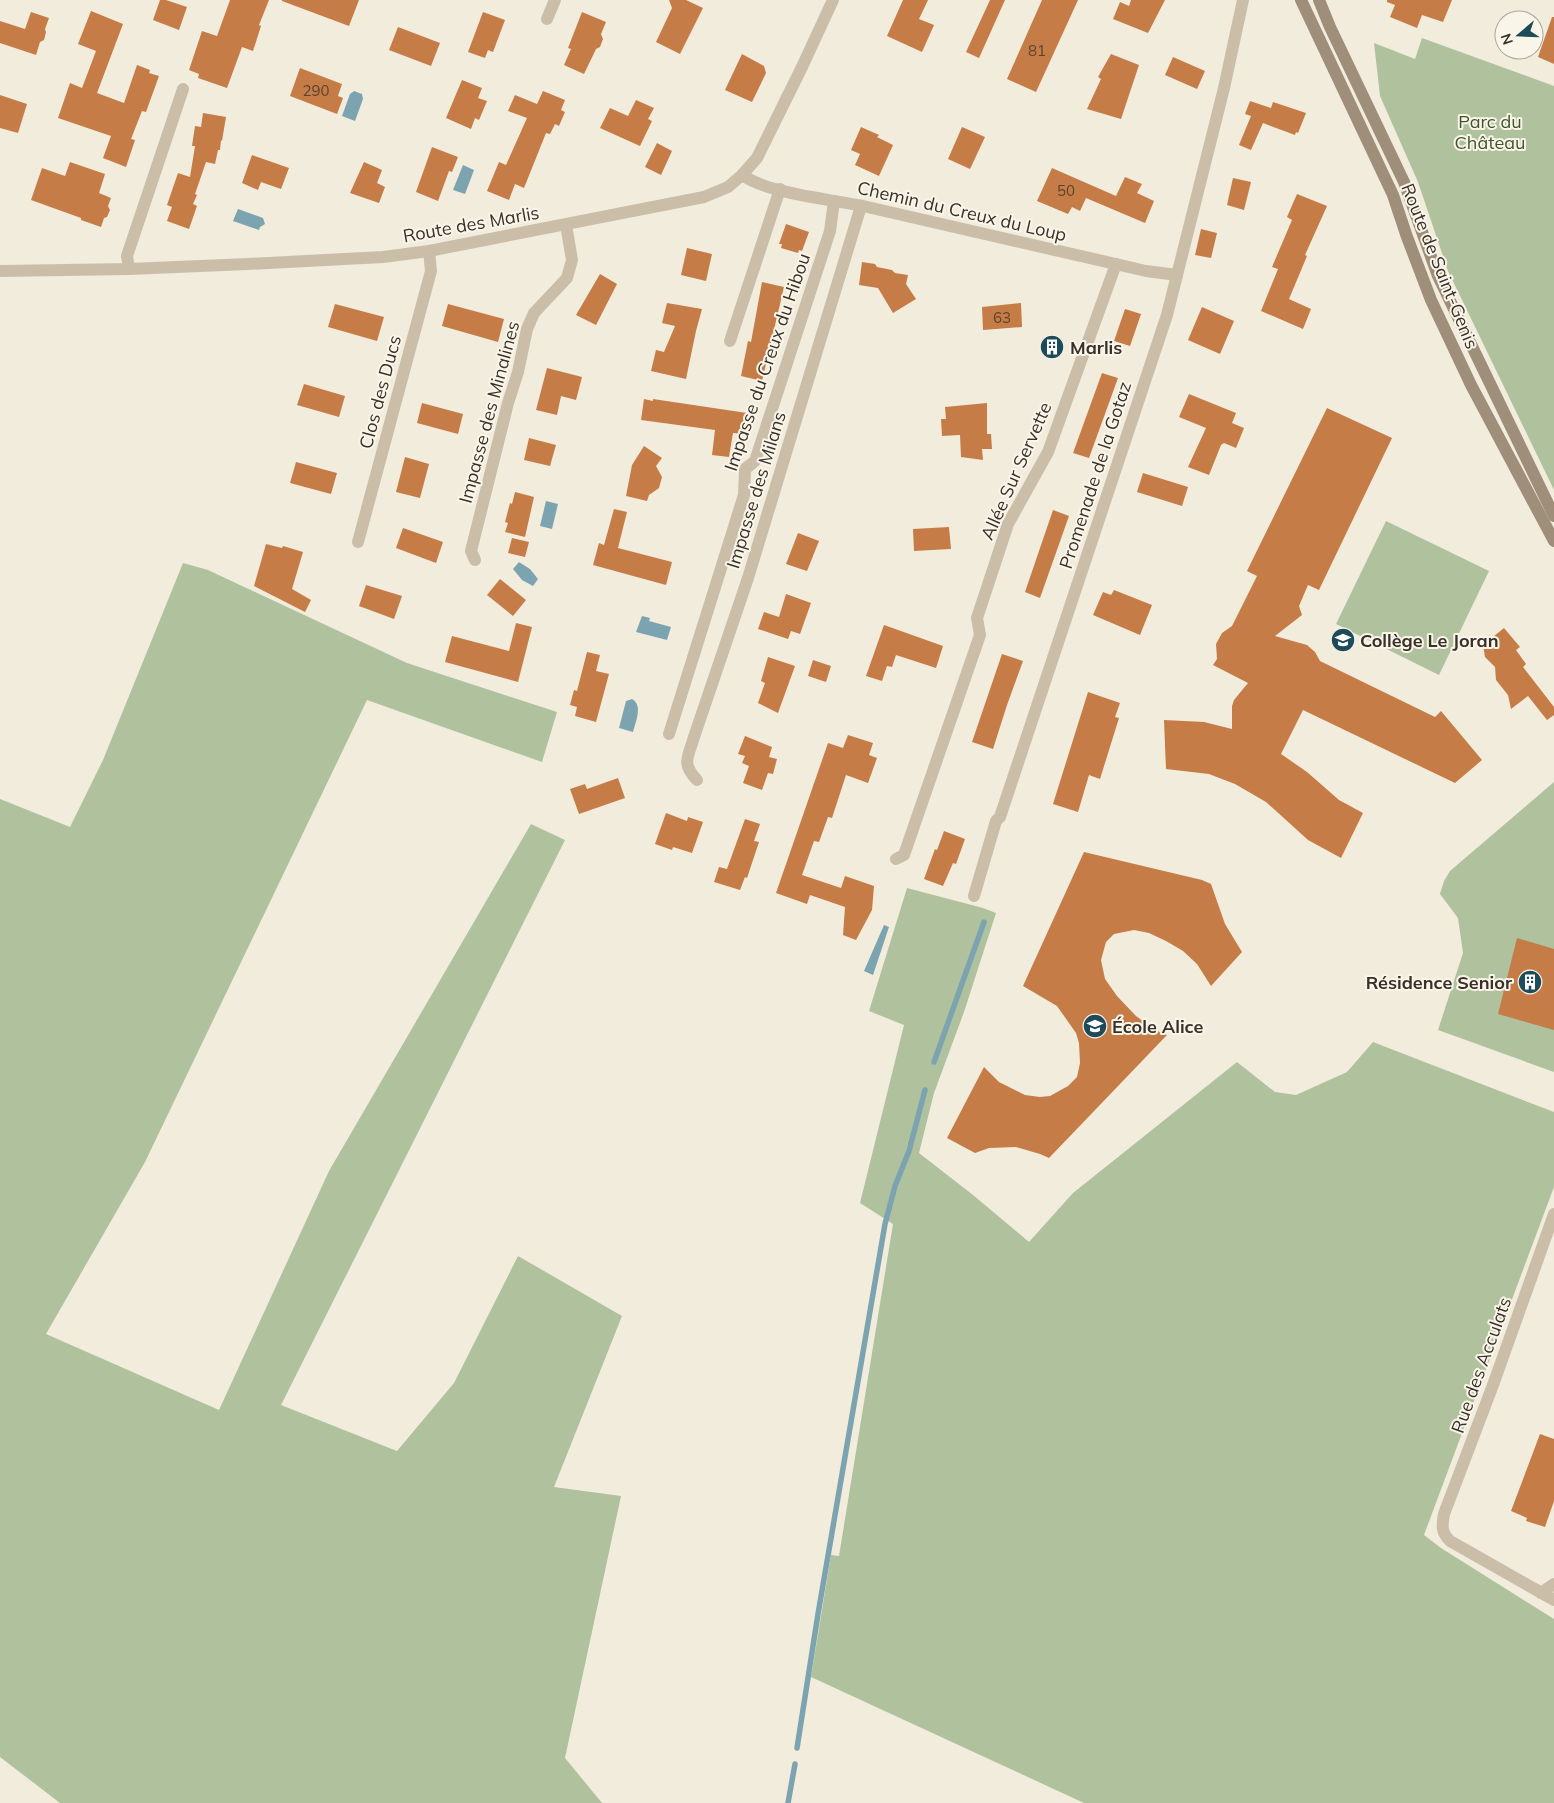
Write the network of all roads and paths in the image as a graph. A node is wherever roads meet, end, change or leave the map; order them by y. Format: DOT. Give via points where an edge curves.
graph roads {
  1 [pos="555,0"];
  2 [pos="833,0"];
  3 [pos="1243,0"];
  4 [pos="1301,0"];
  5 [pos="1319,0"];
  6 [pos="547,19"];
  7 [pos="184,89"];
  8 [pos="742,175"];
  9 [pos="780,189"];
  10 [pos="834,201"];
  11 [pos="861,206"];
  12 [pos="566,225"];
  13 [pos="429,251"];
  14 [pos="1116,264"];
  15 [pos="128,269"];
  16 [pos="0,271"];
  17 [pos="1177,275"];
  18 [pos="730,341"];
  19 [pos="1554,516"];
  20 [pos="1554,541"];
  21 [pos="358,542"];
  22 [pos="475,560"];
  23 [pos="669,734"];
  24 [pos="697,780"];
  25 [pos="896,859"];
  26 [pos="974,896"];
  27 [pos="1554,1214"];
  28 [pos="1554,1584"];
  29 [pos="1541,1593"];
  30 [pos="1554,1600"];
  1 -- 6 [label="street"];
  2 -- 8 [label="street, Route des Marlis" via="757,158"];
  3 -- 17 [label="street, Promenade de la Gotaz"];
  4 -- 20 [label="main road, Route de Saint-Genis" via="1393,195 1431,300"];
  5 -- 19 [label="main road, Route de Saint-Genis" via="1404,182 1438,276"];
  7 -- 15 [label="street" via="127,256"];
  8 -- 9 [label="street, Chemin du Creux du Loup" via="753,182"];
  8 -- 12 [label="street, Route des Marlis" via="728,187 704,197"];
  9 -- 10 [label="street, Chemin du Creux du Loup"];
  9 -- 18 [label="street"];
  10 -- 11 [label="street, Chemin du Creux du Loup"];
  10 -- 23 [label="street, Impasse du Creux du Hibou" via="830,231 755,461 745,469 744,495"];
  11 -- 14 [label="street, Chemin du Creux du Loup"];
  11 -- 24 [label="street, Impasse des Milans" via="687,762 688,771"];
  12 -- 13 [label="street, Route des Marlis"];
  12 -- 22 [label="street, Impasse des Minalines" via="572,260 567,278 534,312 527,330 472,551"];
  13 -- 15 [label="street, Route des Marlis" via="383,257"];
  13 -- 21 [label="street, Clos des Ducs" via="431,271"];
  14 -- 17 [label="street, Chemin du Creux du Loup"];
  14 -- 25 [label="street, Allée Sur Servette" via="1048,452 1008,524 977,618 980,635 904,855"];
  15 -- 16 [label="street, Route des Marlis"];
  17 -- 26 [label="street, Promenade de la Gotaz" via="1167,315 1000,817 996,821"];
  27 -- 29 [label="street, Rue des Acculats" via="1441,1528 1450,1541"];
  28 -- 29 [label="street"];
  29 -- 30 [label="street"];
}
